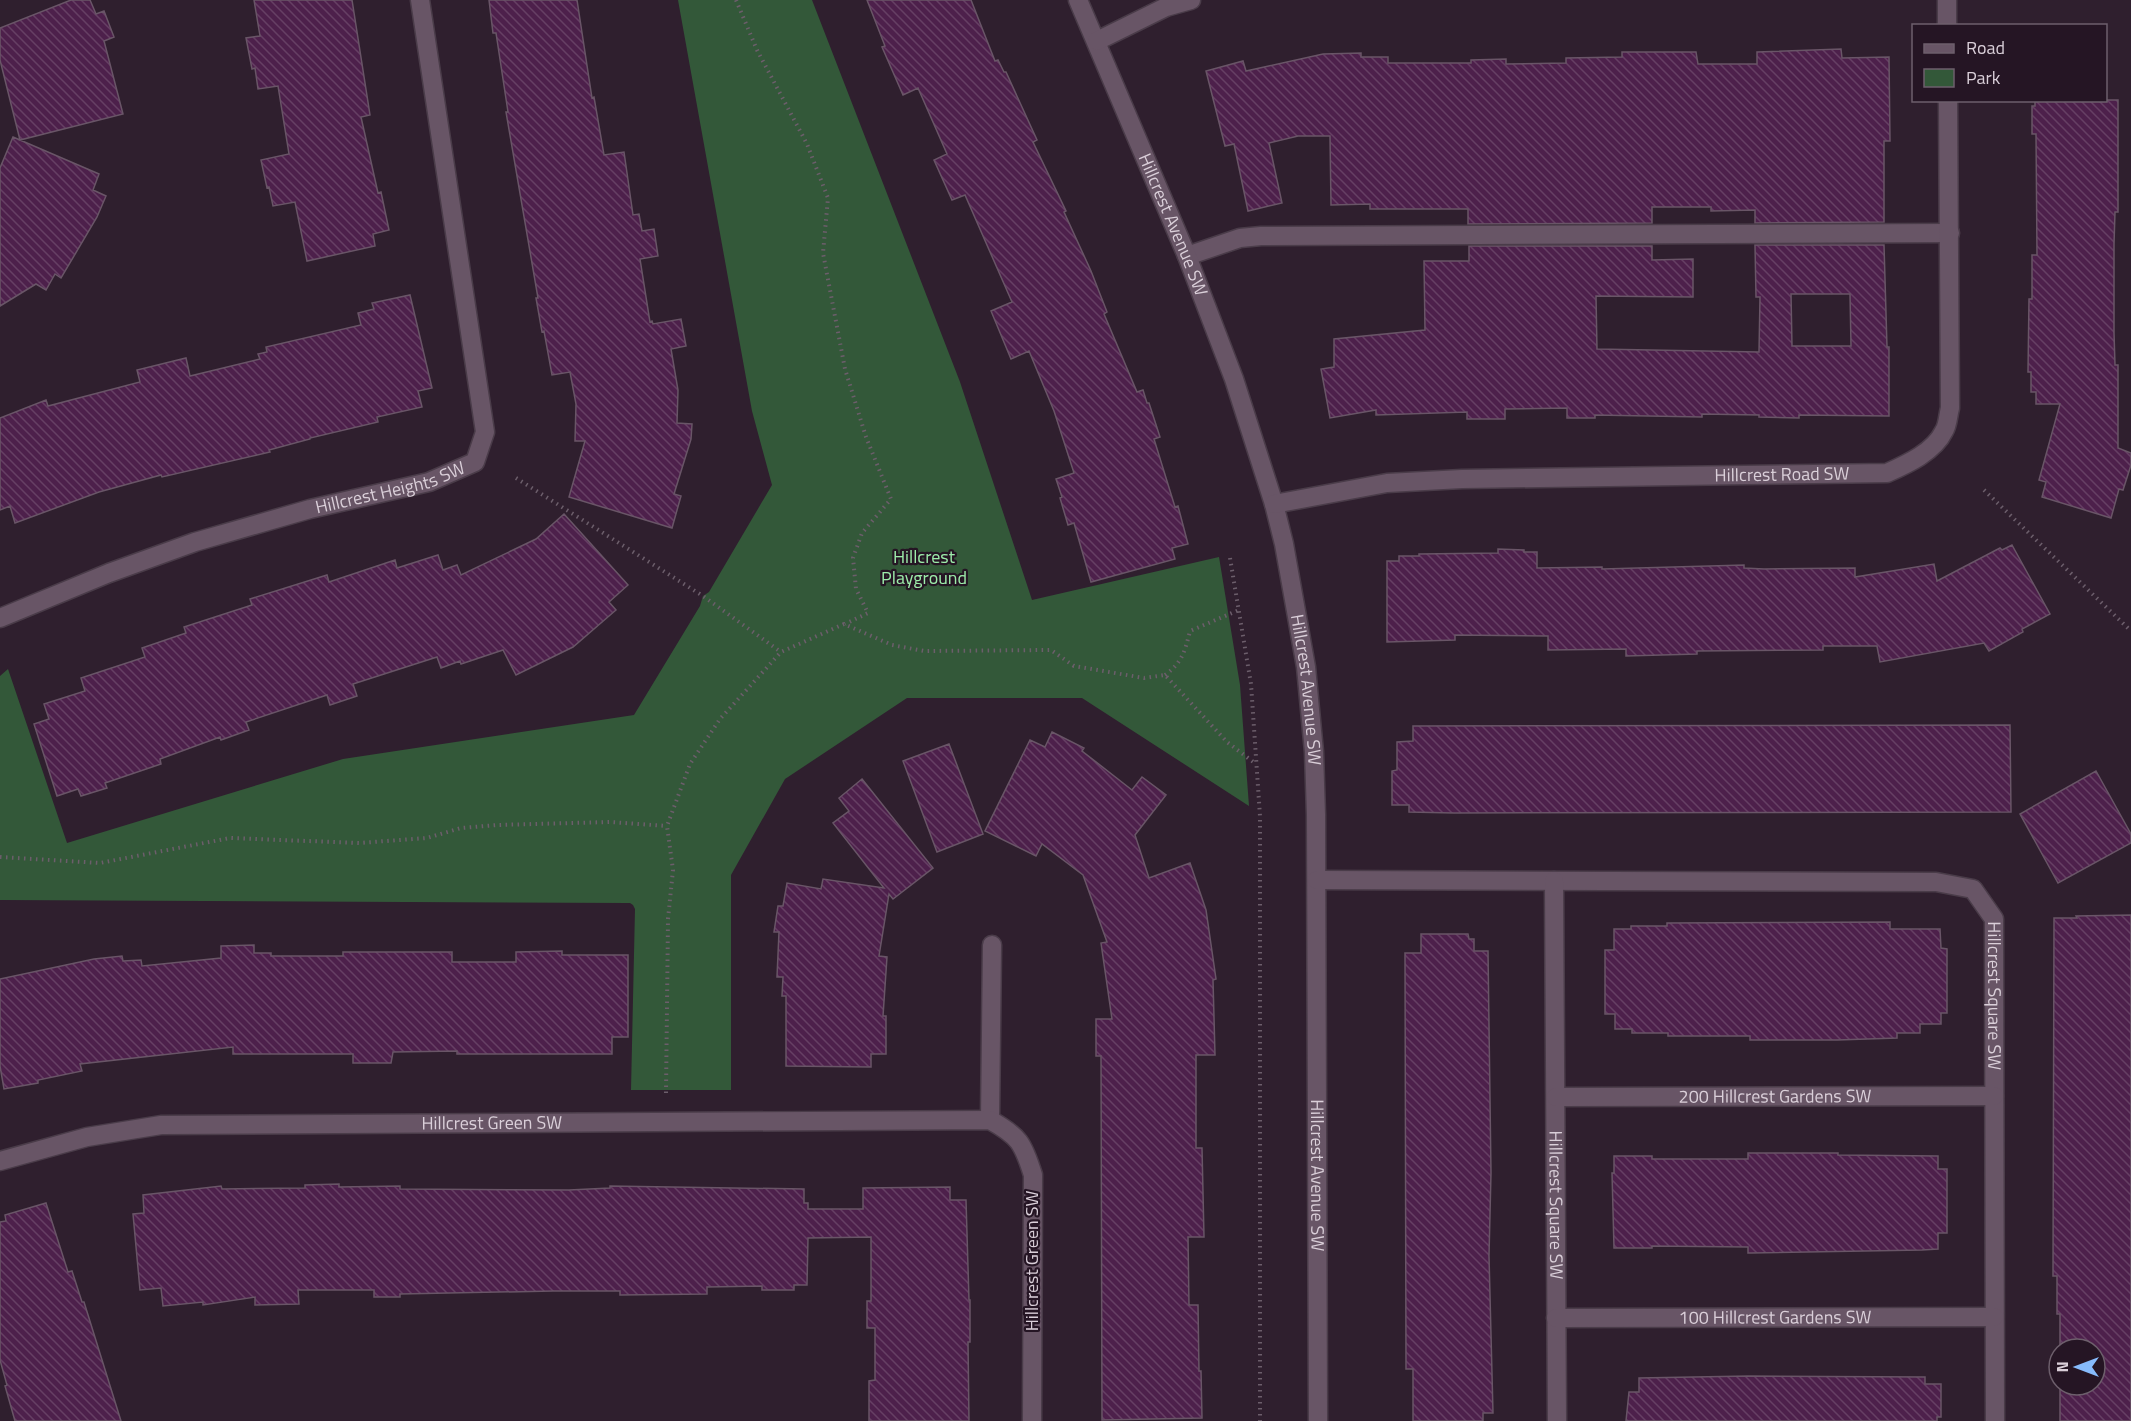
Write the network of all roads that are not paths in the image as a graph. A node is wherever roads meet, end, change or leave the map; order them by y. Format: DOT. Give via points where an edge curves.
graph roads {
  1 [pos="420,0"];
  2 [pos="1078,0"];
  3 [pos="1191,0"];
  4 [pos="1947,0"];
  5 [pos="1947,24"];
  6 [pos="1097,41"];
  7 [pos="1948,102"];
  8 [pos="1950,233"];
  9 [pos="1187,256"];
  10 [pos="1274,504"];
  11 [pos="0,618"];
  12 [pos="1317,880"];
  13 [pos="1554,881"];
  14 [pos="992,945"];
  15 [pos="1994,1096"];
  16 [pos="1556,1097"];
  17 [pos="990,1120"];
  18 [pos="0,1161"];
  19 [pos="1994,1317"];
  20 [pos="1556,1318"];
  21 [pos="1032,1421"];
  22 [pos="1318,1421"];
  23 [pos="1557,1421"];
  24 [pos="1995,1421"];
  1 -- 11 [label="street, Hillcrest Heights SW" via="485,432 475,462 429,482 310,509 195,542"];
  2 -- 6 [label="street, Hillcrest Avenue SW"];
  3 -- 6 [label="street"];
  4 -- 5 [label="street"];
  6 -- 9 [label="street, Hillcrest Avenue SW"];
  7 -- 8 [label="street, Hillcrest Road SW"];
  8 -- 9 [label="street" via="1261,236 1240,238"];
  8 -- 10 [label="street, Hillcrest Road SW" via="1950,408 1944,432 1910,463 1887,473 1387,483"];
  9 -- 10 [label="street, Hillcrest Avenue SW" via="1234,379"];
  10 -- 12 [label="street, Hillcrest Avenue SW" via="1306,667 1314,752"];
  12 -- 13 [label="street, Hillcrest Square SW"];
  12 -- 22 [label="street, Hillcrest Avenue SW"];
  13 -- 15 [label="street, Hillcrest Square SW" via="1936,882 1973,889 1994,919"];
  13 -- 16 [label="street, Hillcrest Square SW"];
  14 -- 17 [label="street"];
  15 -- 16 [label="street, 200 Hillcrest Gardens SW"];
  15 -- 19 [label="street, Hillcrest Square SW"];
  16 -- 20 [label="street, Hillcrest Square SW"];
  17 -- 18 [label="street, Hillcrest Green SW" via="161,1125 87,1137"];
  17 -- 21 [label="street, Hillcrest Green SW" via="1010,1131 1024,1147 1033,1174"];
  19 -- 20 [label="street, 100 Hillcrest Gardens SW"];
  19 -- 24 [label="street, Hillcrest Square SW"];
  20 -- 23 [label="street, Hillcrest Square SW"];
}
